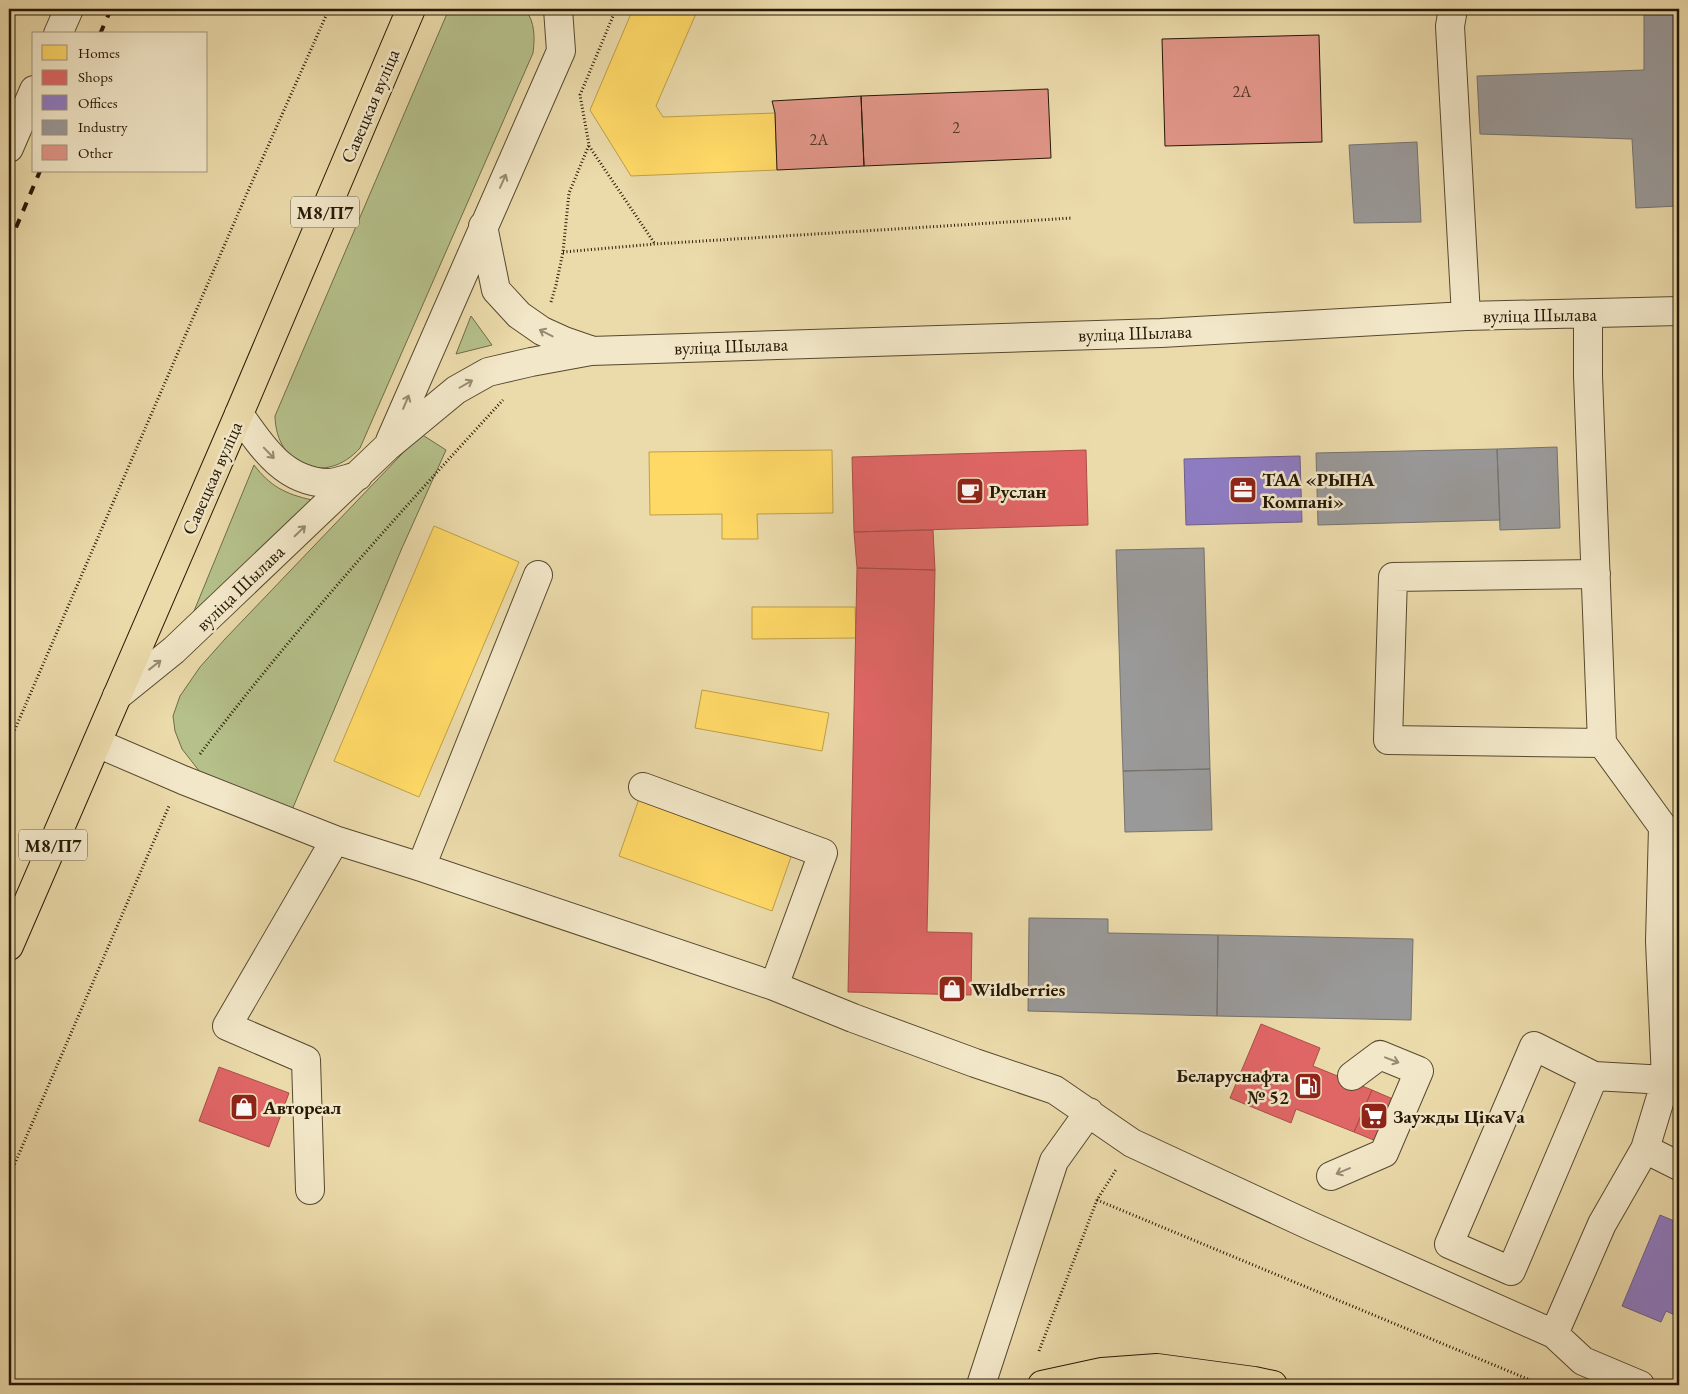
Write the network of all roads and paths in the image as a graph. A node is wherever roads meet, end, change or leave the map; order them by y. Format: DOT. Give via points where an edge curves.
graph roads {
  1 [pos="69,9"];
  2 [pos="329,9"];
  3 [pos="411,9"];
  4 [pos="616,9"];
  5 [pos="1453,9"];
  6 [pos="556,12"];
  7 [pos="59,32"];
  8 [pos="32,95"];
  9 [pos="589,146"];
  10 [pos="9,148"];
  11 [pos="1072,218"];
  12 [pos="483,226"];
  13 [pos="655,244"];
  14 [pos="563,252"];
  15 [pos="550,303"];
  16 [pos="1679,311"];
  17 [pos="1588,314"];
  18 [pos="1466,316"];
  19 [pos="591,351"];
  20 [pos="505,398"];
  21 [pos="240,414"];
  22 [pos="387,447"];
  23 [pos="358,476"];
  24 [pos="1596,574"];
  25 [pos="538,575"];
  26 [pos="117,696"];
  27 [pos="9,743"];
  28 [pos="96,743"];
  29 [pos="1602,743"];
  30 [pos="198,757"];
  31 [pos="643,786"];
  32 [pos="171,803"];
  33 [pos="334,840"];
  34 [pos="421,867"];
  35 [pos="9,946"];
  36 [pos="774,986"];
  37 [pos="1352,1076"];
  38 [pos="1594,1076"];
  39 [pos="1666,1080"];
  40 [pos="1089,1112"];
  41 [pos="1132,1143"];
  42 [pos="1645,1149"];
  43 [pos="1679,1166"];
  44 [pos="1331,1176"];
  45 [pos="9,1177"];
  46 [pos="310,1190"];
  47 [pos="1096,1200"];
  48 [pos="1554,1334"];
  49 [pos="1039,1351"];
  50 [pos="1164,1377"];
  51 [pos="981,1385"];
  52 [pos="1042,1385"];
  53 [pos="1273,1385"];
  54 [pos="1542,1385"];
  55 [pos="1640,1385"];
  1 -- 7 [label="street"];
  2 -- 27 [label="path"];
  3 -- 21 [label="main road, Савецкая вуліца / М8/П7"];
  4 -- 9 [label="path" via="580,95"];
  5 -- 18 [label="street" via="1450,26"];
  12 -- 6 [label="street, вуліца Шылава, one-way" via="561,51"];
  8 -- 10 [label="street"];
  9 -- 13 [label="path"];
  9 -- 14 [label="path" via="568,193"];
  11 -- 13 [label="path"];
  19 -- 12 [label="street, вуліца Шылава, one-way" via="542,331 519,315 496,290"];
  22 -- 12 [label="street, вуліца Шылава, one-way"];
  13 -- 14 [label="path"];
  14 -- 15 [label="path"];
  16 -- 17 [label="street, вуліца Шылава"];
  17 -- 18 [label="street, вуліца Шылава"];
  17 -- 24 [label="street"];
  18 -- 19 [label="street, вуліца Шылава" via="1161,333"];
  22 -- 19 [label="street, вуліца Шылава, one-way" via="456,390 488,372"];
  20 -- 30 [label="path" via="408,503 271,663"];
  21 -- 23 [label="street, one-way" via="261,446 299,478 328,483"];
  21 -- 26 [label="main road, Савецкая вуліца / М8/П7"];
  22 -- 23 [label="street, вуліца Шылава"];
  26 -- 23 [label="street, вуліца Шылава, one-way" via="174,650"];
  24 -- 29 [label="street"];
  24 -- 29 [label="street" via="1393,577 1388,740"];
  25 -- 34 [label="street"];
  26 -- 28 [label="main road, Савецкая вуліца / М8/П7"];
  28 -- 33 [label="street"];
  28 -- 35 [label="main road, Савецкая вуліца / М8/П7"];
  29 -- 39 [label="street" via="1663,827 1660,941"];
  31 -- 36 [label="street" via="823,853"];
  32 -- 45 [label="path"];
  33 -- 34 [label="street"];
  33 -- 46 [label="street" via="227,1026 306,1060"];
  34 -- 36 [label="street"];
  36 -- 40 [label="street" via="1055,1090"];
  37 -- 44 [label="street, one-way" via="1380,1055 1419,1071 1384,1153"];
  38 -- 38 [label="street" via="1534,1046 1449,1244 1511,1271"];
  38 -- 39 [label="street"];
  39 -- 42 [label="street"];
  40 -- 41 [label="street"];
  40 -- 51 [label="street" via="1054,1161"];
  41 -- 47 [label="path"];
  41 -- 48 [label="street"];
  42 -- 43 [label="street"];
  42 -- 48 [label="street" via="1602,1224"];
  47 -- 49 [label="path"];
  47 -- 54 [label="path"];
  48 -- 55 [label="street" via="1584,1361"];
  50 -- 52 [label="main road" via="1102,1372"];
  50 -- 53 [label="main road" via="1254,1381"];
}
